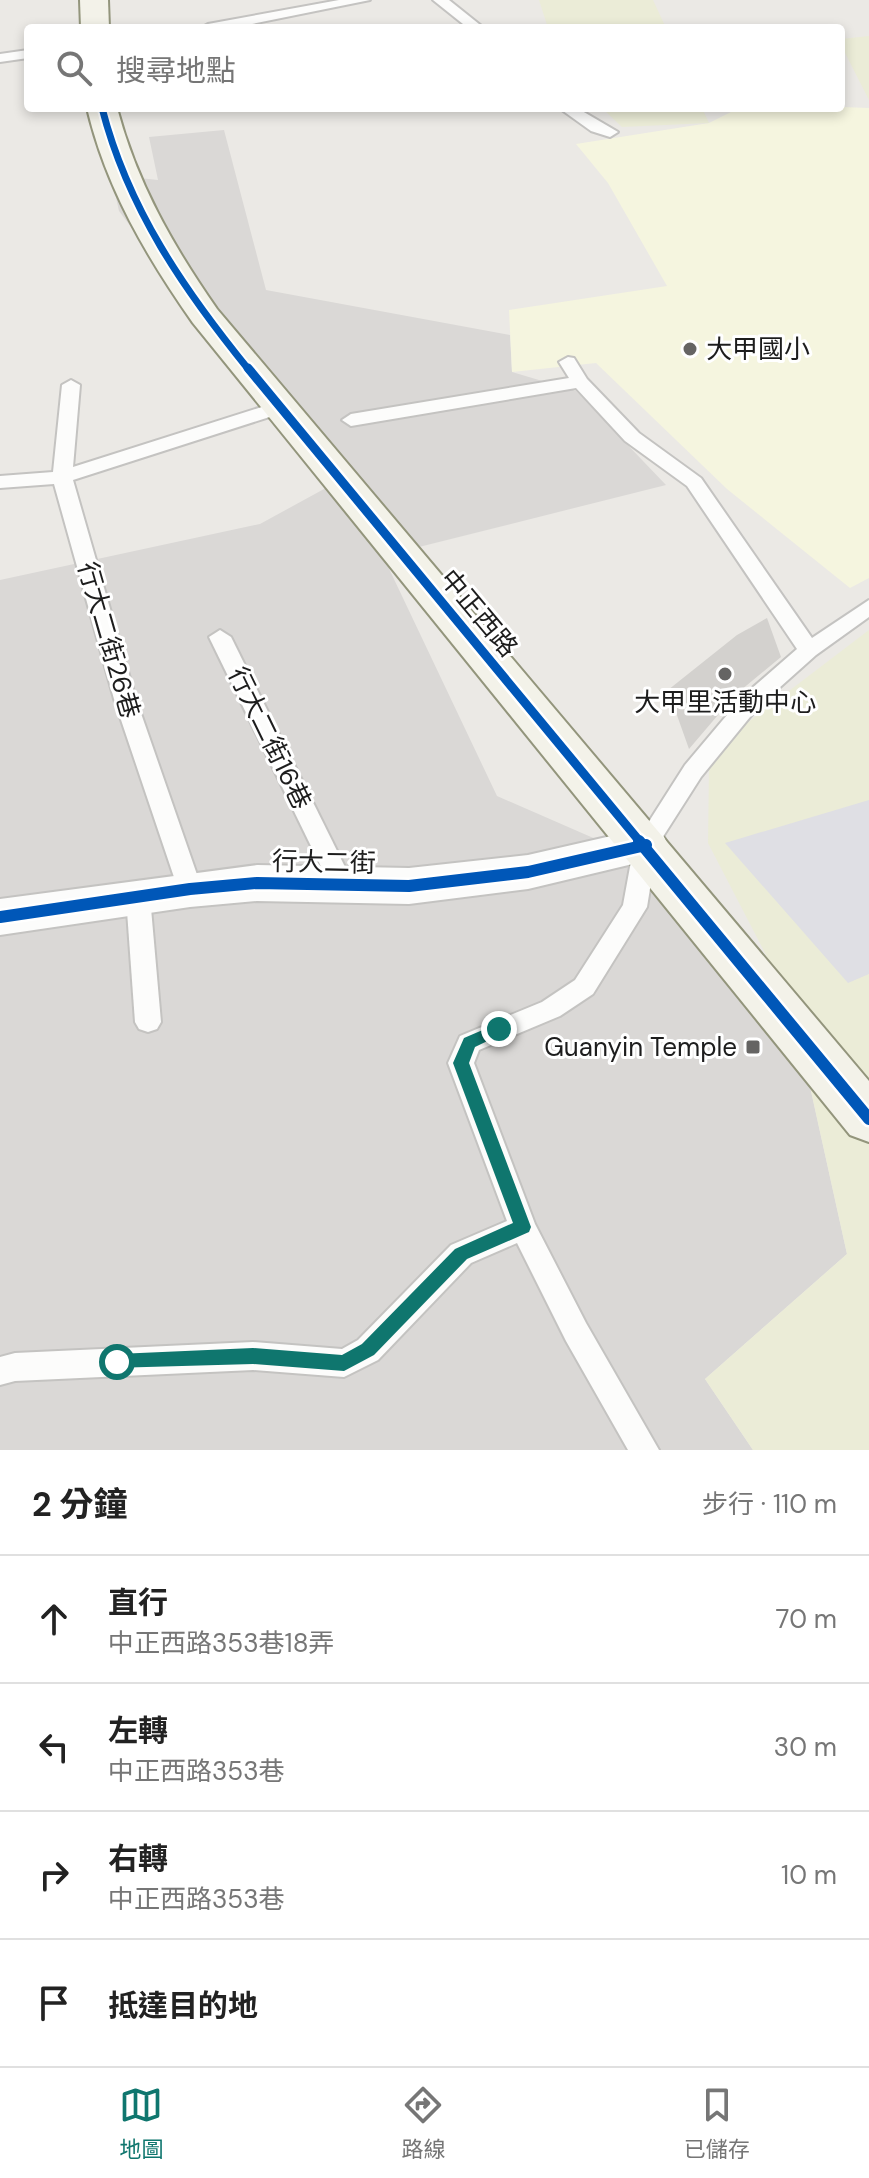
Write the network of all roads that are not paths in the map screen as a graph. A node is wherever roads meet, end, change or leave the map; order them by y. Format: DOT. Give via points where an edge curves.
graph roads {
  1 [pos="94,0"];
  2 [pos="363,0"];
  3 [pos="446,1"];
  4 [pos="95,24"];
  5 [pos="230,24"];
  6 [pos="473,24"];
  7 [pos="0,37"];
  8 [pos="24,55"];
  9 [pos="4,58"];
  10 [pos="103,112"];
  11 [pos="573,112"];
  12 [pos="610,132"];
  13 [pos="568,362"];
  14 [pos="580,382"];
  15 [pos="71,385"];
  16 [pos="278,408"];
  17 [pos="351,420"];
  18 [pos="62,477"];
  19 [pos="0,482"];
  20 [pos="869,607"];
  21 [pos="220,637"];
  22 [pos="809,650"];
  23 [pos="646,845"];
  24 [pos="341,883"];
  25 [pos="190,889"];
  26 [pos="138,897"];
  27 [pos="0,917"];
  28 [pos="148,1022"];
  29 [pos="869,1119"];
  30 [pos="523,1227"];
  31 [pos="0,1371"];
  32 [pos="644,1450"];
  1 -- 4 [label="street"];
  2 -- 5 [label="lane"];
  3 -- 6 [label="lane"];
  7 -- 9 [label="lane"];
  8 -- 9 [label="lane"];
  10 -- 16 [label="street, 中正西路" via="119,167 150,236"];
  11 -- 12 [label="lane"];
  13 -- 14 [label="lane"];
  14 -- 17 [label="lane"];
  14 -- 22 [label="lane" via="632,437 694,482"];
  15 -- 18 [label="lane, 行大二街26巷"];
  16 -- 18 [label="lane"];
  16 -- 23 [label="street, 中正西路"];
  18 -- 19 [label="lane"];
  18 -- 25 [label="lane, 行大二街26巷" via="125,699"];
  20 -- 22 [label="lane"];
  21 -- 24 [label="lane, 行大二街16巷"];
  22 -- 23 [label="lane" via="751,701 693,771"];
  23 -- 24 [label="street, 行大二街" via="528,872 409,886"];
  23 -- 29 [label="street, 中正西路"];
  23 -- 30 [label="lane" via="635,907 584,987 551,1009 469,1043 461,1063"];
  24 -- 25 [label="street, 行大二街"];
  25 -- 26 [label="street, 行大二街"];
  26 -- 27 [label="street, 行大二街"];
  26 -- 28 [label="lane"];
  30 -- 31 [label="lane" via="461,1254 368,1350 344,1363 253,1356"];
  30 -- 32 [label="lane"];
}
